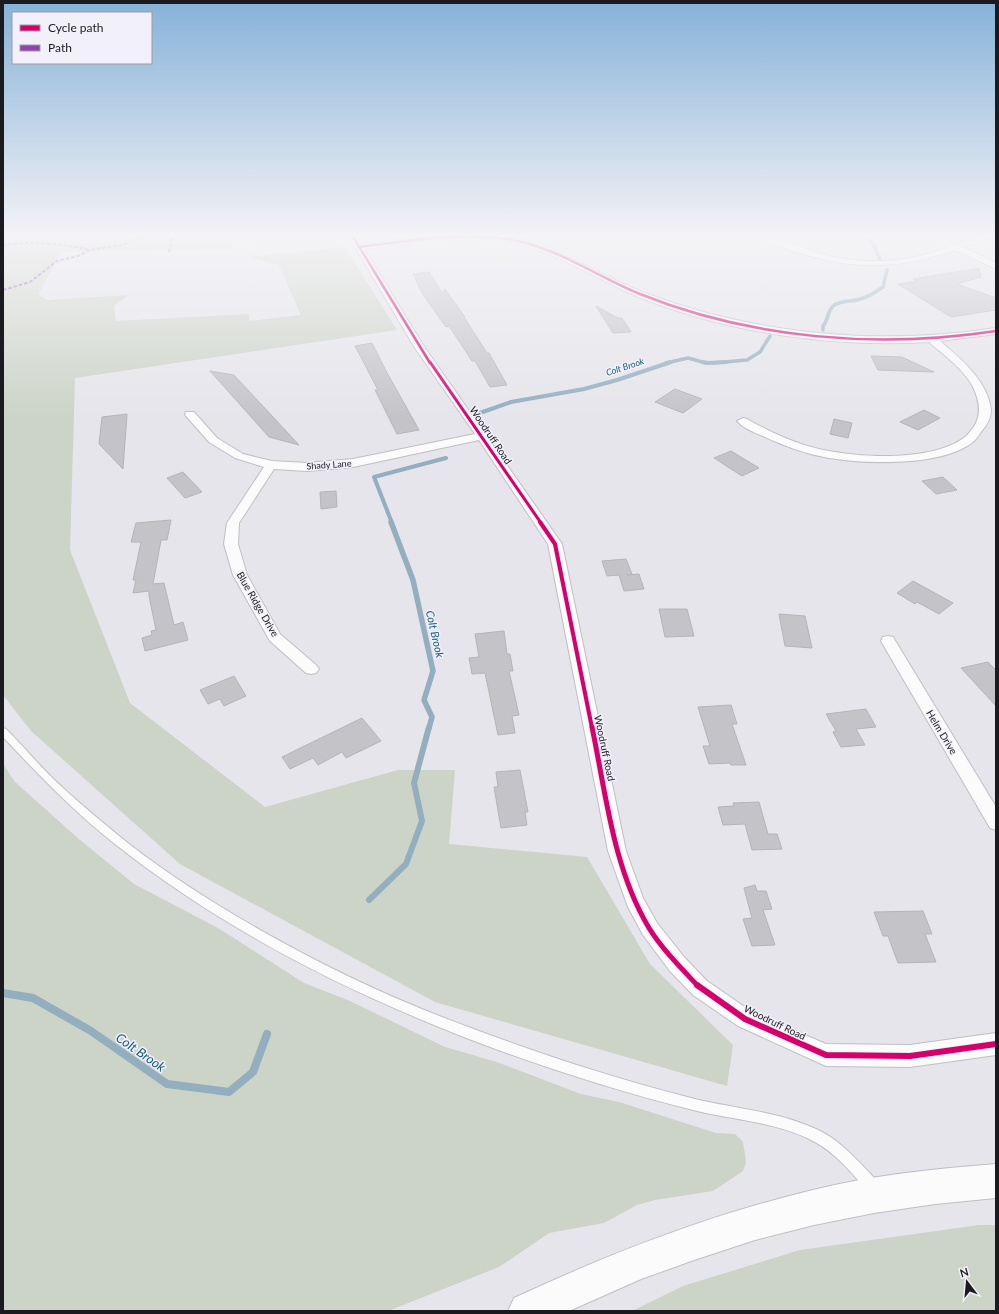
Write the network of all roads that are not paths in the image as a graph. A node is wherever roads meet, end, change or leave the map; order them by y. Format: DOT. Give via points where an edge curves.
graph roads {
  1 [pos="389,296"];
  2 [pos="646,296"];
  3 [pos="996,331"];
  4 [pos="931,338"];
  5 [pos="190,414"];
  6 [pos="743,421"];
  7 [pos="482,436"];
  8 [pos="271,465"];
  9 [pos="888,641"];
  10 [pos="312,669"];
  11 [pos="3,731"];
  12 [pos="996,823"];
  13 [pos="996,1044"];
  14 [pos="996,1181"];
  15 [pos="879,1194"];
  16 [pos="527,1311"];
  1 -- 7 [label="street, Woodruff Road" via="420,348"];
  2 -- 4 [label="street" via="692,313 791,332 850,338"];
  3 -- 4 [label="street"];
  4 -- 6 [label="street" via="968,373 982,394 986,415 977,433 962,445 937,454 867,459 829,454 787,443 764,434"];
  5 -- 8 [label="street, Shady Lane" via="214,440 239,456"];
  7 -- 8 [label="street, Shady Lane" via="353,463 307,467"];
  7 -- 13 [label="street, Woodruff Road" via="555,544 617,851 635,901 646,922 677,964 700,988 745,1019 826,1055 910,1056"];
  8 -- 10 [label="street, Blue Ridge Drive" via="233,523 232,544 240,575 275,637"];
  9 -- 12 [label="street, Helm Drive"];
  11 -- 15 [label="lane" via="45,778 132,851 206,902 303,959 378,996 542,1060 664,1097 801,1129 834,1147"];
  14 -- 15 [label="highway"];
  15 -- 16 [label="highway" via="779,1215 676,1247 622,1267"];
}
